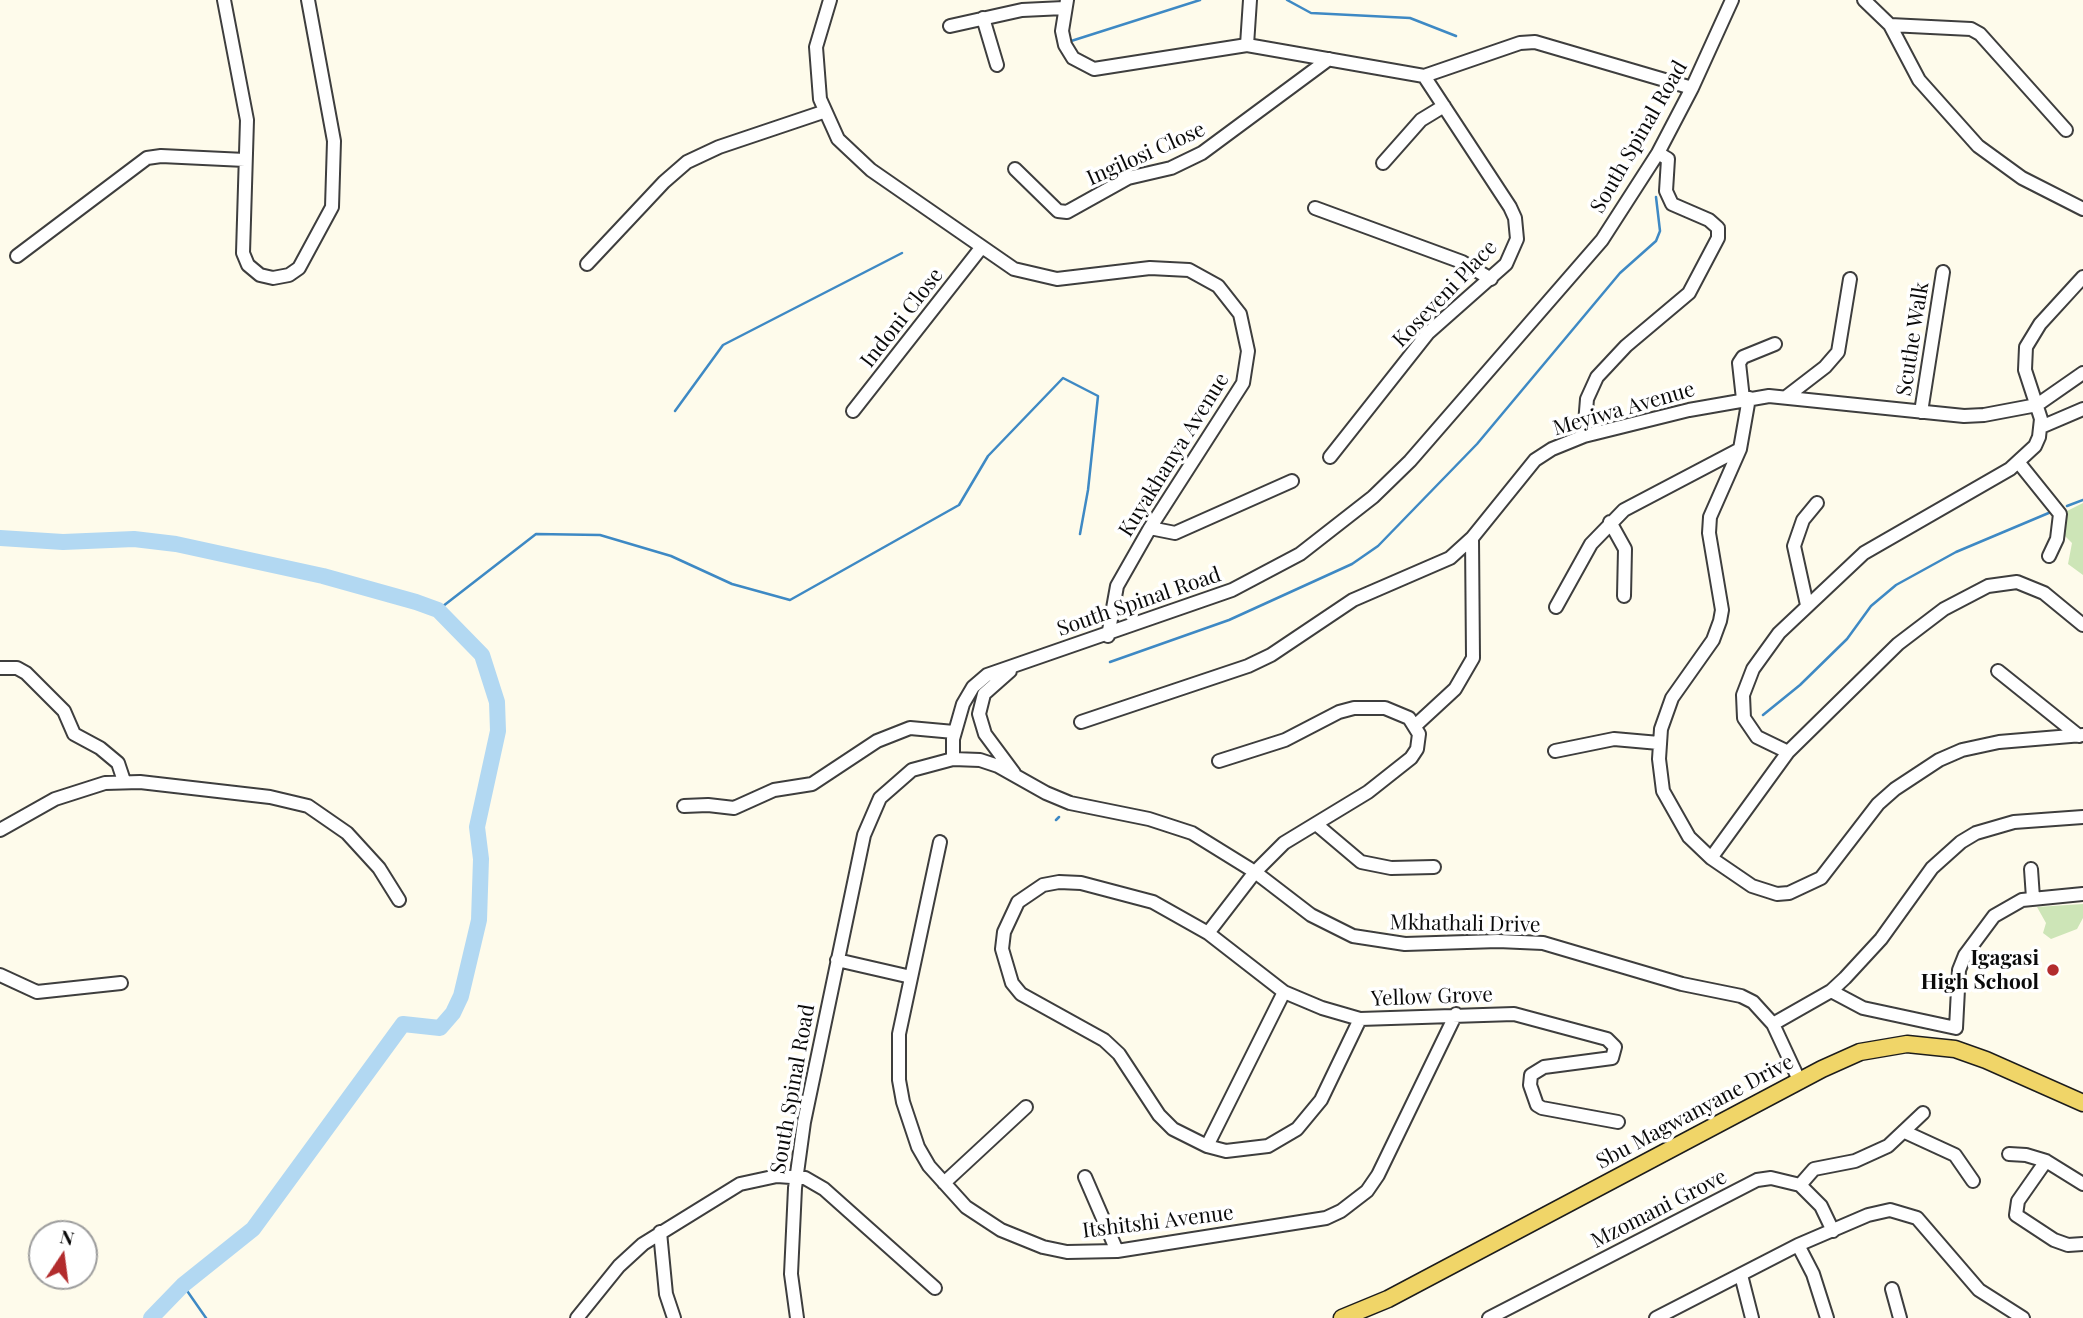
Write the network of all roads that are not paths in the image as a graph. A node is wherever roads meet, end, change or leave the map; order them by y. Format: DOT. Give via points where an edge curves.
graph roads {
  1 [pos="224,0"];
  2 [pos="308,0"];
  3 [pos="830,0"];
  4 [pos="1250,0"];
  5 [pos="1732,0"];
  6 [pos="1864,0"];
  7 [pos="1066,4"];
  8 [pos="983,18"];
  9 [pos="1889,25"];
  10 [pos="950,26"];
  11 [pos="1247,45"];
  12 [pos="1329,59"];
  13 [pos="997,65"];
  14 [pos="1424,76"];
  15 [pos="1692,88"];
  16 [pos="1444,106"];
  17 [pos="823,112"];
  18 [pos="2066,130"];
  19 [pos="1658,153"];
  20 [pos="245,160"];
  21 [pos="1383,163"];
  22 [pos="1015,169"];
  23 [pos="1315,208"];
  24 [pos="2083,209"];
  25 [pos="981,248"];
  26 [pos="17,256"];
  27 [pos="587,264"];
  28 [pos="1943,272"];
  29 [pos="2083,277"];
  30 [pos="1490,279"];
  31 [pos="1850,279"];
  32 [pos="1775,345"];
  33 [pos="2083,373"];
  34 [pos="1786,397"];
  35 [pos="1746,399"];
  36 [pos="2037,405"];
  37 [pos="2083,409"];
  38 [pos="853,411"];
  39 [pos="1921,412"];
  40 [pos="2041,427"];
  41 [pos="1584,436"];
  42 [pos="1741,449"];
  43 [pos="1330,457"];
  44 [pos="2019,463"];
  45 [pos="1292,481"];
  46 [pos="1817,503"];
  47 [pos="1610,522"];
  48 [pos="1150,528"];
  49 [pos="1472,538"];
  50 [pos="2049,556"];
  51 [pos="1624,596"];
  52 [pos="1807,605"];
  53 [pos="1556,607"];
  54 [pos="2083,625"];
  55 [pos="1108,636"];
  56 [pos="1021,662"];
  57 [pos="0,668"];
  58 [pos="1998,671"];
  59 [pos="1081,722"];
  60 [pos="1416,725"];
  61 [pos="954,732"];
  62 [pos="2081,735"];
  63 [pos="1659,743"];
  64 [pos="1555,751"];
  65 [pos="1788,752"];
  66 [pos="953,758"];
  67 [pos="1219,761"];
  68 [pos="1017,777"];
  69 [pos="124,781"];
  70 [pos="684,806"];
  71 [pos="2083,817"];
  72 [pos="1316,824"];
  73 [pos="0,830"];
  74 [pos="940,842"];
  75 [pos="1711,858"];
  76 [pos="1434,867"];
  77 [pos="2031,869"];
  78 [pos="1255,872"];
  79 [pos="2083,894"];
  80 [pos="2033,898"];
  81 [pos="400,900"];
  82 [pos="1208,933"];
  83 [pos="837,960"];
  84 [pos="0,975"];
  85 [pos="911,977"];
  86 [pos="121,983"];
  87 [pos="1831,991"];
  88 [pos="1284,992"];
  89 [pos="1456,1014"];
  90 [pos="1360,1018"];
  91 [pos="1773,1024"];
  92 [pos="1799,1080"];
  93 [pos="2083,1103"];
  94 [pos="1026,1107"];
  95 [pos="1923,1114"];
  96 [pos="1618,1122"];
  97 [pos="1905,1132"];
  98 [pos="1207,1146"];
  99 [pos="2009,1154"];
  100 [pos="2046,1161"];
  101 [pos="796,1176"];
  102 [pos="1085,1177"];
  103 [pos="1973,1181"];
  104 [pos="944,1184"];
  105 [pos="2083,1184"];
  106 [pos="1800,1185"];
  107 [pos="824,1189"];
  108 [pos="794,1203"];
  109 [pos="1833,1231"];
  110 [pos="660,1232"];
  111 [pos="2083,1244"];
  112 [pos="1798,1245"];
  113 [pos="1117,1251"];
  114 [pos="1741,1275"];
  115 [pos="935,1289"];
  116 [pos="1892,1289"];
  117 [pos="1497,1316"];
  118 [pos="577,1318"];
  119 [pos="674,1318"];
  120 [pos="797,1318"];
  121 [pos="1342,1318"];
  122 [pos="1656,1318"];
  123 [pos="1752,1318"];
  124 [pos="1827,1318"];
  125 [pos="1900,1318"];
  126 [pos="2023,1318"];
  1 -- 20 [label="street" via="247,120"];
  2 -- 20 [label="street" via="334,141 334,188 331,207 311,250 289,275 260,275 243,253"];
  3 -- 17 [label="street, Kuyakhanya Avenue" via="815,55"];
  4 -- 11 [label="street"];
  5 -- 15 [label="street, South Spinal Road"];
  6 -- 9 [label="street"];
  7 -- 8 [label="street"];
  7 -- 11 [label="street" via="1065,45 1073,58 1094,69"];
  8 -- 10 [label="street"];
  8 -- 13 [label="street"];
  9 -- 18 [label="street" via="1971,29 1980,34"];
  9 -- 24 [label="street" via="1919,80 1978,146 2022,178"];
  11 -- 12 [label="street"];
  12 -- 14 [label="street"];
  12 -- 22 [label="street, Ingilosi Close" via="1202,153 1171,168 1128,178 1068,212 1058,211"];
  14 -- 15 [label="street" via="1535,42"];
  14 -- 16 [label="street, Koseveni Place"];
  15 -- 19 [label="street, South Spinal Road"];
  16 -- 21 [label="street" via="1421,120"];
  16 -- 30 [label="street, Koseveni Place" via="1515,218 1514,250"];
  17 -- 25 [label="street, Kuyakhanya Avenue" via="850,152"];
  17 -- 27 [label="street" via="687,162"];
  19 -- 41 [label="street" via="1668,159 1666,191 1672,204 1714,223 1718,238 1689,293 1597,377 1587,399"];
  19 -- 55 [label="street, South Spinal Road" via="1602,240 1373,497 1300,554 1259,578"];
  20 -- 26 [label="street" via="147,158"];
  23 -- 30 [label="street" via="1462,262"];
  25 -- 38 [label="street, Indoni Close"];
  25 -- 48 [label="street, Kuyakhanya Avenue" via="1014,269 1057,279 1150,268 1189,270 1204,275 1229,297 1247,336 1243,383"];
  28 -- 39 [label="street, Scuthe Walk"];
  29 -- 36 [label="street" via="2040,324 2026,347 2025,370"];
  30 -- 43 [label="street, Koseveni Place" via="1428,333"];
  31 -- 34 [label="street" via="1838,352"];
  32 -- 35 [label="street" via="1739,363"];
  33 -- 36 [label="street, Meyiwa Avenue"];
  34 -- 35 [label="street, Meyiwa Avenue"];
  34 -- 39 [label="street, Meyiwa Avenue"];
  35 -- 41 [label="street, Meyiwa Avenue"];
  35 -- 42 [label="street"];
  36 -- 39 [label="street, Meyiwa Avenue" via="1984,415"];
  36 -- 40 [label="street"];
  37 -- 40 [label="street"];
  40 -- 44 [label="street" via="2035,446"];
  41 -- 49 [label="street, Meyiwa Avenue" via="1535,460"];
  42 -- 47 [label="street" via="1636,502"];
  42 -- 63 [label="street" via="1710,517 1720,621 1713,640 1672,698"];
  44 -- 50 [label="street" via="2057,507 2061,521"];
  44 -- 52 [label="street" via="1864,553"];
  45 -- 48 [label="street" via="1175,533"];
  46 -- 52 [label="street" via="1803,520 1794,546"];
  47 -- 51 [label="street" via="1625,549"];
  47 -- 53 [label="street" via="1584,555"];
  48 -- 55 [label="street, Kuyakhanya Avenue" via="1117,586"];
  49 -- 59 [label="street, Meyiwa Avenue" via="1434,567 1342,606 1283,648 1248,666"];
  49 -- 60 [label="street" via="1473,658 1455,689"];
  52 -- 65 [label="street" via="1767,649 1743,695 1742,708 1750,730"];
  54 -- 65 [label="street" via="2033,586 2009,581 1988,586 1917,627"];
  55 -- 56 [label="street, South Spinal Road"];
  56 -- 61 [label="street, South Spinal Road" via="987,675 973,687 962,704"];
  56 -- 68 [label="street" via="989,687 979,714 985,734"];
  57 -- 69 [label="street" via="26,673 64,712 74,734 118,763"];
  58 -- 62 [label="street"];
  60 -- 67 [label="street" via="1399,712 1354,708 1285,740"];
  60 -- 72 [label="street" via="1417,749 1403,766"];
  61 -- 66 [label="street, South Spinal Road"];
  61 -- 70 [label="street" via="910,728 854,754 819,781 774,790 734,808"];
  62 -- 75 [label="street" via="1990,743 1939,760 1878,804 1821,878 1799,890 1765,892"];
  63 -- 64 [label="street" via="1614,739"];
  63 -- 75 [label="street" via="1659,773 1670,807 1689,837"];
  65 -- 75 [label="street"];
  66 -- 68 [label="street, Mkhathali Drive" via="980,760"];
  66 -- 83 [label="street, South Spinal Road" via="912,770 895,782 870,816"];
  68 -- 78 [label="street, Mkhathali Drive" via="1070,803 1192,833"];
  69 -- 73 [label="street" via="55,799"];
  69 -- 81 [label="street" via="308,806 332,820 365,850"];
  71 -- 87 [label="street" via="2014,822 1961,842 1932,868 1881,939"];
  72 -- 76 [label="street" via="1361,862 1391,869"];
  72 -- 78 [label="street" via="1284,843"];
  74 -- 85 [label="street, Itshitshi Avenue"];
  77 -- 80 [label="street"];
  78 -- 82 [label="street"];
  78 -- 91 [label="street, Mkhathali Drive" via="1311,915 1353,936 1405,944 1543,943 1682,984 1741,996"];
  79 -- 80 [label="street"];
  80 -- 87 [label="street" via="2003,908 1965,956 1957,981 1956,1028 1863,1008"];
  82 -- 88 [label="street, Yellow Grove"];
  82 -- 98 [label="street, Yellow Grove" via="1153,902 1081,883 1059,882 1043,885 1018,902 1004,932 1002,949 1012,983 1021,994 1104,1040 1135,1076 1159,1115 1173,1129"];
  83 -- 85 [label="street"];
  83 -- 101 [label="street, South Spinal Road"];
  84 -- 86 [label="street" via="37,992"];
  85 -- 104 [label="street, Itshitshi Avenue" via="900,1034 900,1080 918,1147"];
  87 -- 91 [label="street"];
  88 -- 90 [label="street, Yellow Grove"];
  88 -- 98 [label="street"];
  89 -- 90 [label="street, Yellow Grove"];
  89 -- 96 [label="street, Yellow Grove" via="1514,1014 1612,1043 1616,1051 1612,1058 1544,1067 1531,1075 1530,1085 1542,1108"];
  89 -- 113 [label="street, Itshitshi Avenue" via="1378,1175 1356,1201 1326,1217"];
  90 -- 98 [label="street, Yellow Grove" via="1321,1100 1297,1129 1268,1146 1226,1151"];
  91 -- 92 [label="street, Mkhathali Drive"];
  92 -- 93 [label="main road, Sbu Magwanyane Drive" via="1860,1052 1884,1046 1930,1045 1986,1060"];
  92 -- 121 [label="main road, Sbu Magwanyane Drive" via="1486,1248"];
  94 -- 104 [label="street"];
  95 -- 97 [label="street"];
  97 -- 103 [label="street" via="1955,1155"];
  97 -- 106 [label="street" via="1862,1159 1814,1169"];
  99 -- 100 [label="street"];
  100 -- 105 [label="street"];
  100 -- 111 [label="street" via="2018,1201 2016,1215 2054,1240"];
  101 -- 107 [label="street"];
  101 -- 108 [label="street, South Spinal Road"];
  101 -- 110 [label="street" via="740,1184"];
  102 -- 113 [label="street"];
  104 -- 113 [label="street, Itshitshi Avenue" via="966,1207 1022,1240 1067,1252"];
  106 -- 109 [label="street" via="1821,1206"];
  106 -- 117 [label="street, Mzomani Grove" via="1771,1178 1757,1181"];
  107 -- 108 [label="street" via="811,1189"];
  107 -- 115 [label="street"];
  108 -- 120 [label="street, South Spinal Road" via="791,1274"];
  109 -- 112 [label="street"];
  109 -- 126 [label="street" via="1882,1211 1908,1213 1927,1228 1979,1290"];
  110 -- 118 [label="street" via="620,1266"];
  110 -- 119 [label="street" via="666,1294"];
  112 -- 114 [label="street"];
  112 -- 124 [label="street"];
  114 -- 122 [label="street"];
  114 -- 123 [label="street"];
  116 -- 125 [label="street"];
}
